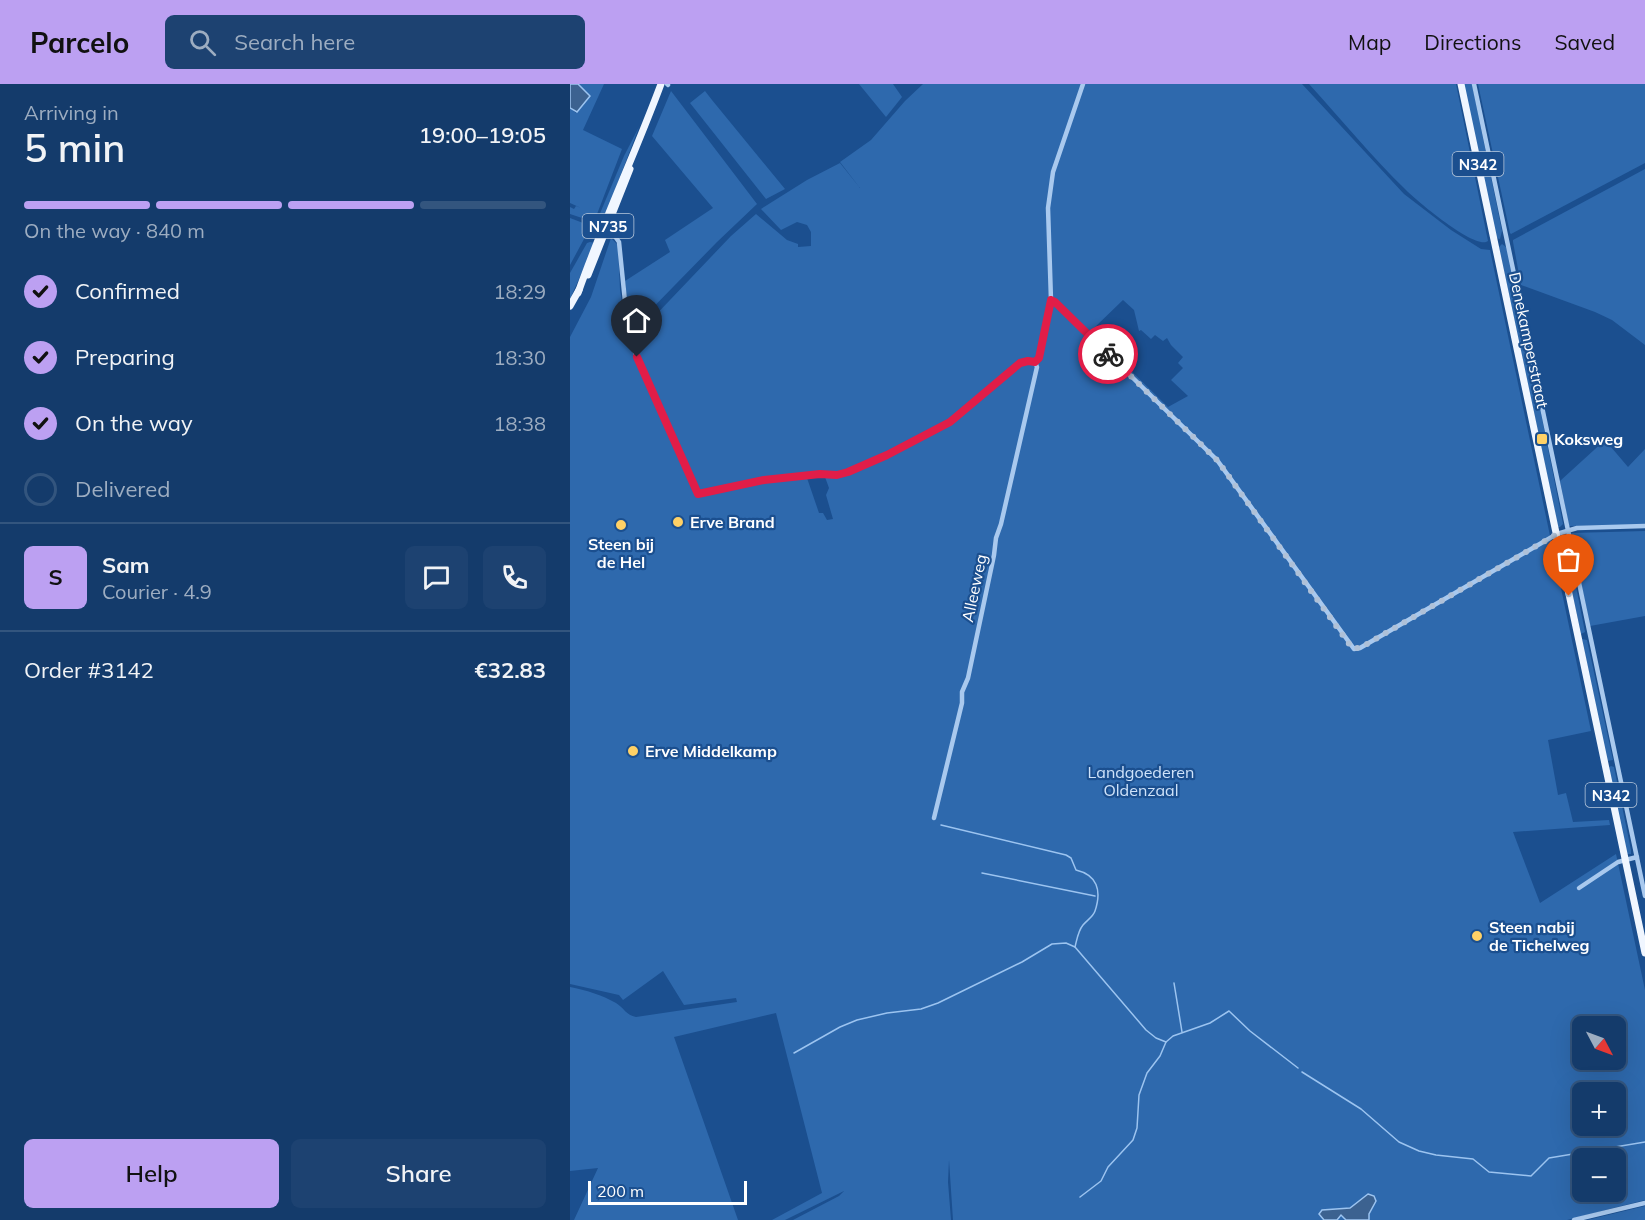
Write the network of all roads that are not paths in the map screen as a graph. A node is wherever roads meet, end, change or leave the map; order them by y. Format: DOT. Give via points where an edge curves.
graph roads {
  1 [pos="661,84"];
  2 [pos="1083,84"];
  3 [pos="1461,84"];
  4 [pos="1474,84"];
  5 [pos="604,230"];
  6 [pos="1051,300"];
  7 [pos="570,306"];
  8 [pos="1035,362"];
  9 [pos="1645,526"];
  10 [pos="1568,530"];
  11 [pos="1557,534"];
  12 [pos="1589,635"];
  13 [pos="1578,637"];
  14 [pos="1605,764"];
  15 [pos="1617,764"];
  16 [pos="934,818"];
  17 [pos="1637,857"];
  18 [pos="1625,859"];
  19 [pos="1579,888"];
  20 [pos="1645,896"];
  21 [pos="1645,953"];
  22 [pos="1645,1203"];
  23 [pos="1574,1220"];
  1 -- 5 [label="main road, N735"];
  2 -- 6 [label="street, Alleeweg" via="1054,164 1049,196"];
  3 -- 11 [label="main road, Denekamperstraat / N342"];
  4 -- 10 [label="street, Denekamperstraat"];
  5 -- 7 [label="main road, N735" via="592,266"];
  5 -- 8 [label="street" via="619,242 632,345 698,494 764,480 848,472 945,425 1020,363"];
  6 -- 8 [label="street, Alleeweg" via="1042,348"];
  6 -- 11 [label="street" via="1217,460 1352,648 1360,648"];
  8 -- 16 [label="street, Alleeweg" via="1037,367"];
  9 -- 10 [label="street"];
  10 -- 11 [label="street"];
  10 -- 12 [label="street, Denekamperstraat"];
  11 -- 13 [label="main road, Denekamperstraat / N342"];
  12 -- 13 [label="street"];
  12 -- 15 [label="street, Denekamperstraat"];
  13 -- 14 [label="main road, Denekamperstraat / N342"];
  14 -- 15 [label="street"];
  14 -- 18 [label="main road, Denekamperstraat / N342"];
  15 -- 17 [label="street, Denekamperstraat"];
  17 -- 18 [label="street"];
  17 -- 20 [label="street, Denekamperstraat"];
  18 -- 19 [label="street"];
  18 -- 21 [label="main road, Denekamperstraat / N342"];
  22 -- 23 [label="street"];
}
